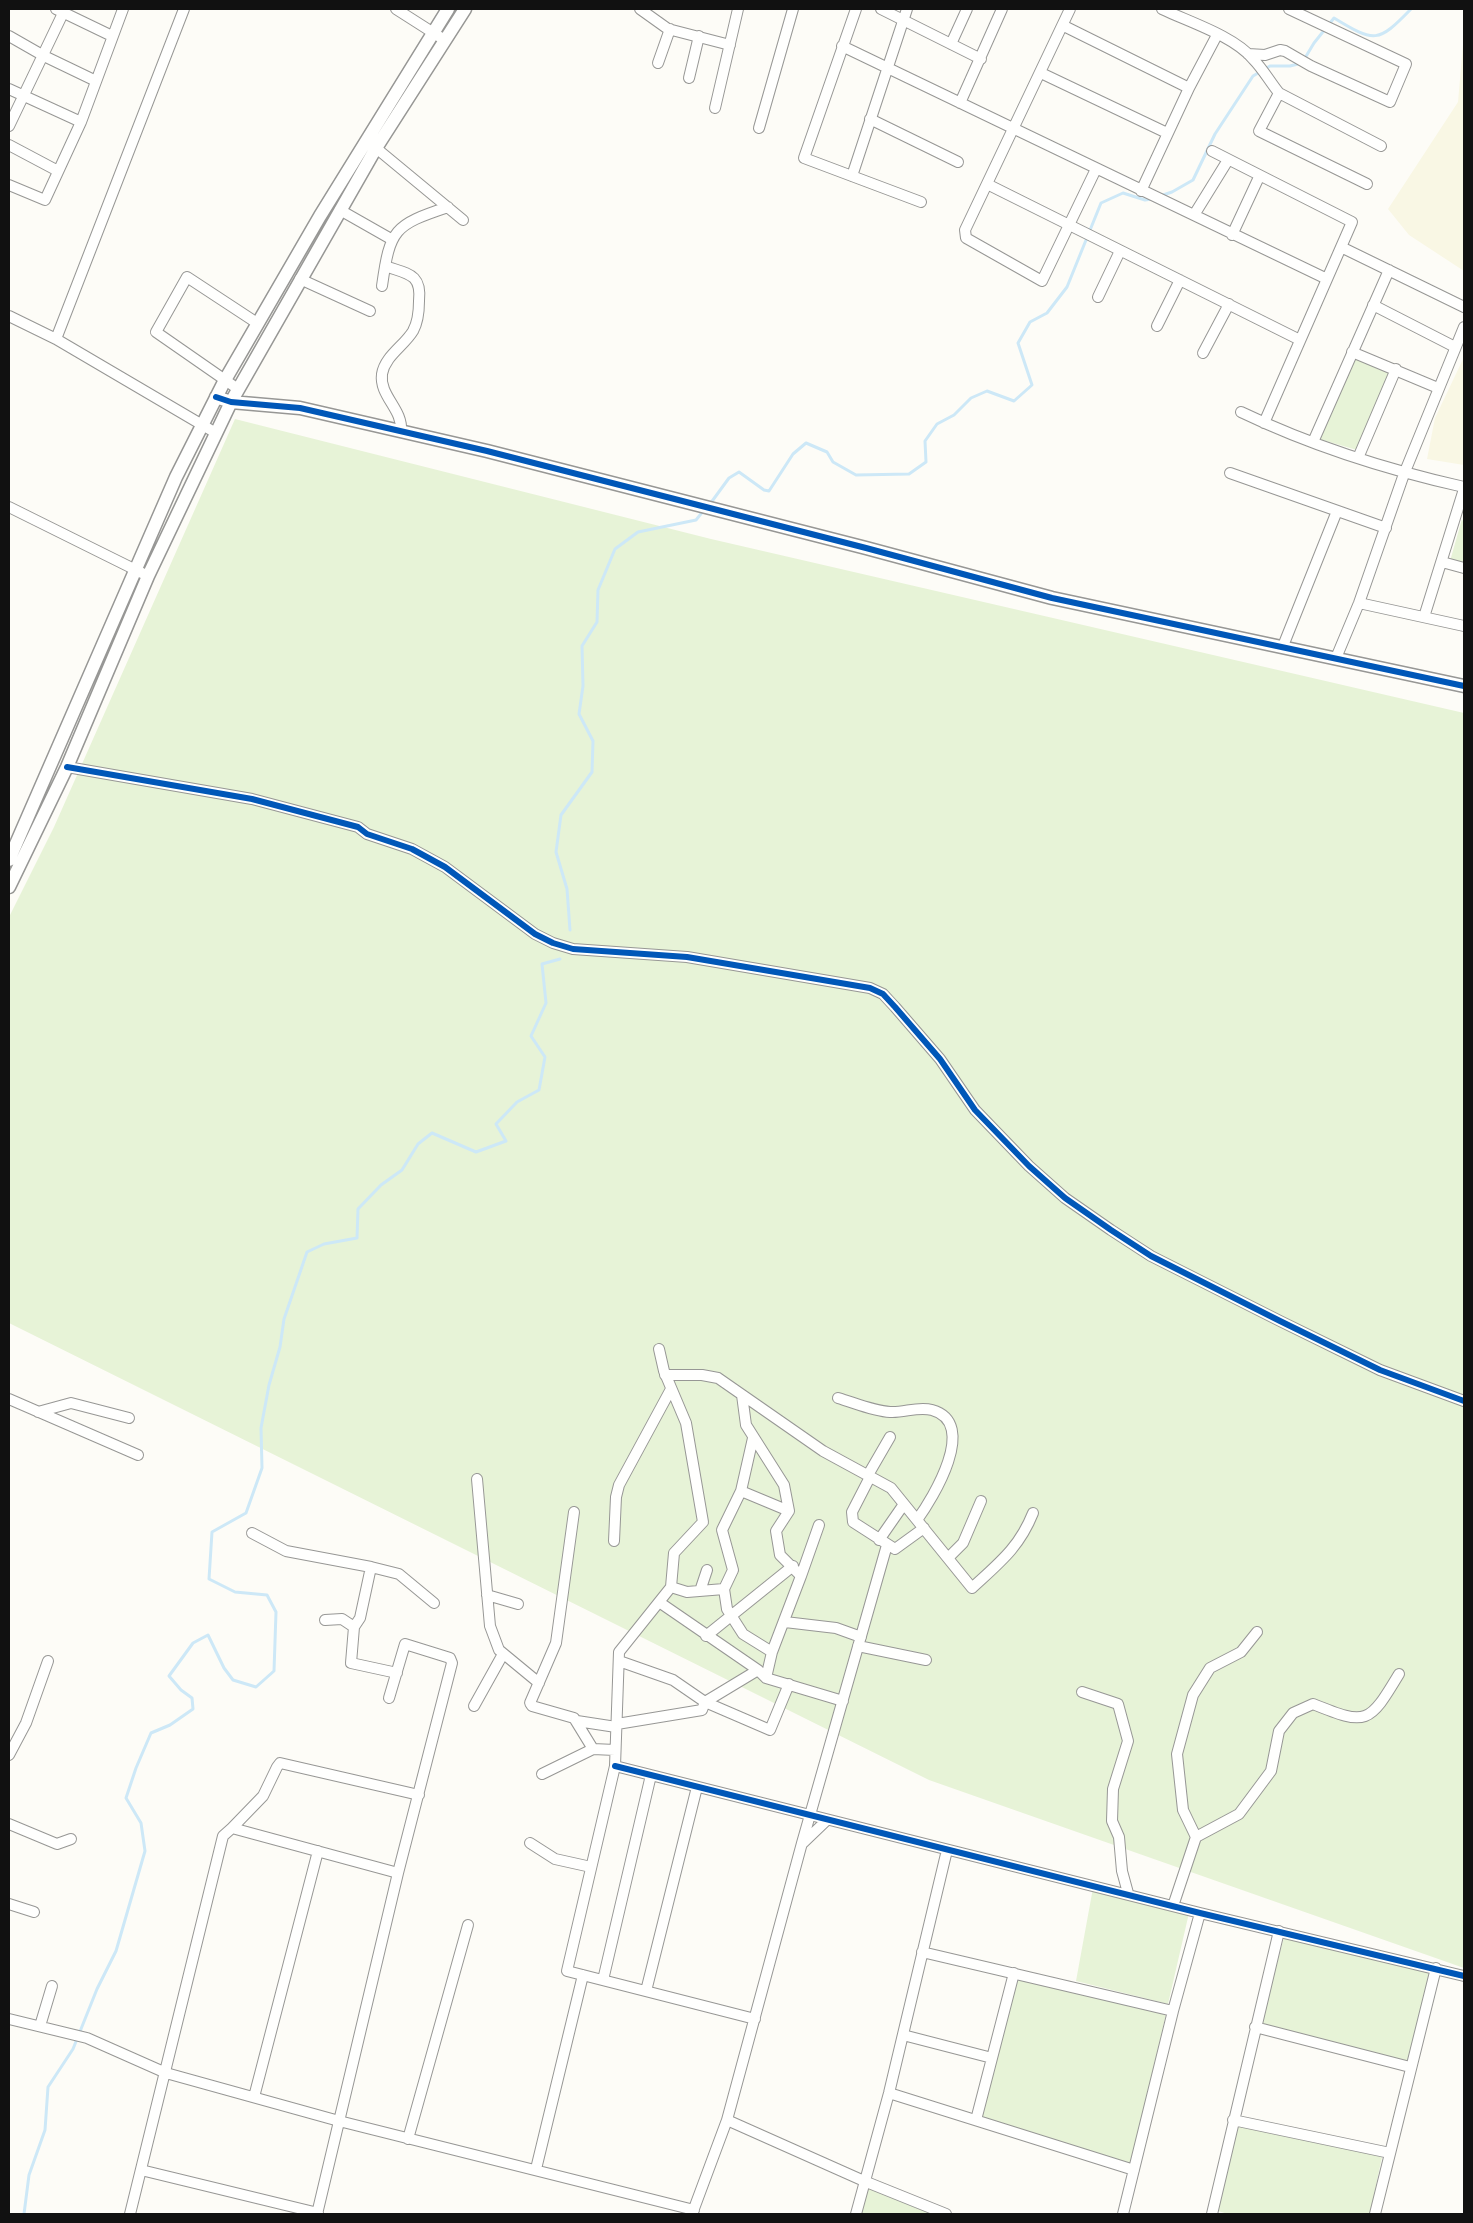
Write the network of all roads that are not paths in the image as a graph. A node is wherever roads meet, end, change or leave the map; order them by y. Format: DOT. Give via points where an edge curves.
graph roads {
  1 [pos="123,9"];
  2 [pos="184,9"];
  3 [pos="448,9"];
  4 [pos="465,9"];
  5 [pos="640,9"];
  6 [pos="738,9"];
  7 [pos="793,9"];
  8 [pos="856,9"];
  9 [pos="881,9"];
  10 [pos="907,9"];
  11 [pos="967,9"];
  12 [pos="1002,9"];
  13 [pos="1070,9"];
  14 [pos="1162,9"];
  15 [pos="1289,9"];
  16 [pos="62,10"];
  17 [pos="399,10"];
  18 [pos="903,20"];
  19 [pos="1064,26"];
  20 [pos="670,29"];
  21 [pos="432,32"];
  22 [pos="1217,35"];
  23 [pos="9,36"];
  24 [pos="112,36"];
  25 [pos="699,36"];
  26 [pos="443,39"];
  27 [pos="951,44"];
  28 [pos="730,45"];
  29 [pos="842,46"];
  30 [pos="44,56"];
  31 [pos="1251,57"];
  32 [pos="980,60"];
  33 [pos="658,63"];
  34 [pos="887,66"];
  35 [pos="1041,73"];
  36 [pos="689,78"];
  37 [pos="96,80"];
  38 [pos="1189,88"];
  39 [pos="9,89"];
  40 [pos="1279,93"];
  41 [pos="24,96"];
  42 [pos="391,100"];
  43 [pos="960,103"];
  44 [pos="402,106"];
  45 [pos="715,108"];
  46 [pos="870,119"];
  47 [pos="81,122"];
  48 [pos="9,126"];
  49 [pos="759,128"];
  50 [pos="1014,130"];
  51 [pos="1168,132"];
  52 [pos="9,145"];
  53 [pos="1381,146"];
  54 [pos="376,148"];
  55 [pos="1212,151"];
  56 [pos="1228,160"];
  57 [pos="958,162"];
  58 [pos="1096,169"];
  59 [pos="58,171"];
  60 [pos="852,176"];
  61 [pos="1259,177"];
  62 [pos="987,184"];
  63 [pos="1367,184"];
  64 [pos="9,185"];
  65 [pos="1144,192"];
  66 [pos="922,202"];
  67 [pos="448,208"];
  68 [pos="340,210"];
  69 [pos="1194,215"];
  70 [pos="463,220"];
  71 [pos="1069,225"];
  72 [pos="1232,235"];
  73 [pos="391,239"];
  74 [pos="1342,247"];
  75 [pos="1120,251"];
  76 [pos="385,266"];
  77 [pos="1389,270"];
  78 [pos="300,279"];
  79 [pos="1328,279"];
  80 [pos="1180,280"];
  81 [pos="382,286"];
  82 [pos="1098,297"];
  83 [pos="1229,304"];
  84 [pos="1374,305"];
  85 [pos="1464,307"];
  86 [pos="370,312"];
  87 [pos="9,316"];
  88 [pos="257,323"];
  89 [pos="1157,326"];
  90 [pos="1464,327"];
  91 [pos="56,340"];
  92 [pos="1300,340"];
  93 [pos="1456,347"];
  94 [pos="1352,352"];
  95 [pos="1202,353"];
  96 [pos="1396,369"];
  97 [pos="225,380"];
  98 [pos="1438,388"];
  99 [pos="238,389"];
  100 [pos="216,397"];
  101 [pos="231,402"];
  102 [pos="1241,412"];
  103 [pos="1264,423"];
  104 [pos="202,425"];
  105 [pos="401,431"];
  106 [pos="216,433"];
  107 [pos="1313,442"];
  108 [pos="1358,458"];
  109 [pos="1230,473"];
  110 [pos="1404,474"];
  111 [pos="1464,488"];
  112 [pos="9,507"];
  113 [pos="1459,508"];
  114 [pos="1337,511"];
  115 [pos="1464,520"];
  116 [pos="1386,528"];
  117 [pos="1442,562"];
  118 [pos="1464,568"];
  119 [pos="136,570"];
  120 [pos="148,576"];
  121 [pos="1359,603"];
  122 [pos="1424,617"];
  123 [pos="1464,626"];
  124 [pos="1284,646"];
  125 [pos="1336,658"];
  126 [pos="1464,686"];
  127 [pos="67,767"];
  128 [pos="9,860"];
  129 [pos="9,888"];
  130 [pos="659,1349"];
  131 [pos="665,1375"];
  132 [pos="671,1389"];
  133 [pos="742,1395"];
  134 [pos="838,1398"];
  135 [pos="9,1399"];
  136 [pos="1464,1401"];
  137 [pos="38,1412"];
  138 [pos="129,1418"];
  139 [pos="754,1438"];
  140 [pos="890,1438"];
  141 [pos="138,1455"];
  142 [pos="869,1476"];
  143 [pos="477,1479"];
  144 [pos="741,1491"];
  145 [pos="981,1500"];
  146 [pos="904,1504"];
  147 [pos="789,1510"];
  148 [pos="574,1512"];
  149 [pos="1033,1513"];
  150 [pos="921,1524"];
  151 [pos="818,1525"];
  152 [pos="252,1533"];
  153 [pos="614,1541"];
  154 [pos="883,1542"];
  155 [pos="948,1558"];
  156 [pos="793,1566"];
  157 [pos="371,1567"];
  158 [pos="707,1570"];
  159 [pos="801,1576"];
  160 [pos="671,1586"];
  161 [pos="724,1589"];
  162 [pos="700,1591"];
  163 [pos="487,1595"];
  164 [pos="659,1602"];
  165 [pos="434,1604"];
  166 [pos="518,1604"];
  167 [pos="732,1616"];
  168 [pos="325,1620"];
  169 [pos="785,1622"];
  170 [pos="354,1627"];
  171 [pos="1257,1632"];
  172 [pos="706,1636"];
  173 [pos="860,1642"];
  174 [pos="772,1652"];
  175 [pos="502,1654"];
  176 [pos="926,1660"];
  177 [pos="48,1661"];
  178 [pos="619,1661"];
  179 [pos="397,1673"];
  180 [pos="762,1674"];
  181 [pos="1399,1674"];
  182 [pos="538,1683"];
  183 [pos="789,1684"];
  184 [pos="1082,1692"];
  185 [pos="389,1698"];
  186 [pos="843,1701"];
  187 [pos="705,1702"];
  188 [pos="474,1706"];
  189 [pos="577,1721"];
  190 [pos="616,1725"];
  191 [pos="593,1749"];
  192 [pos="615,1750"];
  193 [pos="9,1755"];
  194 [pos="615,1766"];
  195 [pos="542,1774"];
  196 [pos="652,1775"];
  197 [pos="697,1787"];
  198 [pos="419,1795"];
  199 [pos="810,1816"];
  200 [pos="827,1820"];
  201 [pos="9,1824"];
  202 [pos="232,1828"];
  203 [pos="1196,1837"];
  204 [pos="71,1839"];
  205 [pos="802,1843"];
  206 [pos="530,1844"];
  207 [pos="947,1850"];
  208 [pos="318,1852"];
  209 [pos="591,1867"];
  210 [pos="398,1873"];
  211 [pos="1128,1893"];
  212 [pos="9,1904"];
  213 [pos="1173,1906"];
  214 [pos="34,1912"];
  215 [pos="1200,1913"];
  216 [pos="468,1925"];
  217 [pos="1279,1931"];
  218 [pos="922,1952"];
  219 [pos="1436,1968"];
  220 [pos="1014,1973"];
  221 [pos="583,1975"];
  222 [pos="1464,1976"];
  223 [pos="603,1980"];
  224 [pos="52,1986"];
  225 [pos="646,1991"];
  226 [pos="1173,2011"];
  227 [pos="9,2019"];
  228 [pos="755,2019"];
  229 [pos="40,2026"];
  230 [pos="1256,2027"];
  231 [pos="903,2035"];
  232 [pos="992,2058"];
  233 [pos="1410,2067"];
  234 [pos="166,2073"];
  235 [pos="889,2093"];
  236 [pos="254,2097"];
  237 [pos="727,2120"];
  238 [pos="976,2120"];
  239 [pos="1234,2120"];
  240 [pos="339,2121"];
  241 [pos="408,2140"];
  242 [pos="1390,2153"];
  243 [pos="536,2169"];
  244 [pos="141,2170"];
  245 [pos="1134,2170"];
  246 [pos="864,2181"];
  247 [pos="693,2212"];
  248 [pos="130,2214"];
  249 [pos="318,2214"];
  250 [pos="856,2214"];
  251 [pos="946,2214"];
  252 [pos="1123,2214"];
  253 [pos="1214,2214"];
  254 [pos="1375,2214"];
  1 -- 24 [label="street"];
  2 -- 91 [label="street"];
  3 -- 21 [label="street"];
  4 -- 26 [label="street"];
  5 -- 20 [label="street"];
  6 -- 28 [label="street"];
  7 -- 49 [label="street"];
  8 -- 29 [label="street"];
  9 -- 18 [label="street"];
  10 -- 18 [label="street"];
  11 -- 27 [label="street"];
  12 -- 32 [label="street"];
  13 -- 19 [label="street"];
  14 -- 22 [label="street"];
  15 -- 31 [label="street" via="1406,64 1390,102 1283,50"];
  16 -- 24 [label="street"];
  16 -- 30 [label="street"];
  17 -- 21 [label="street"];
  18 -- 27 [label="street"];
  18 -- 34 [label="street"];
  19 -- 35 [label="street"];
  19 -- 38 [label="street"];
  20 -- 25 [label="street"];
  20 -- 33 [label="street"];
  21 -- 26 [label="street"];
  21 -- 42 [label="street"];
  22 -- 31 [label="street"];
  22 -- 38 [label="street"];
  23 -- 30 [label="street"];
  24 -- 37 [label="street"];
  25 -- 28 [label="street"];
  25 -- 36 [label="street"];
  26 -- 44 [label="street"];
  27 -- 32 [label="street"];
  28 -- 45 [label="street"];
  29 -- 34 [label="street"];
  29 -- 60 [label="street" via="804,158"];
  30 -- 37 [label="street"];
  30 -- 41 [label="street"];
  31 -- 40 [label="street"];
  32 -- 43 [label="street"];
  34 -- 43 [label="street"];
  34 -- 46 [label="street"];
  35 -- 50 [label="street"];
  35 -- 51 [label="street"];
  37 -- 47 [label="street"];
  38 -- 51 [label="street"];
  39 -- 41 [label="street"];
  40 -- 53 [label="street"];
  40 -- 63 [label="street" via="1259,131"];
  41 -- 47 [label="street"];
  41 -- 48 [label="street"];
  42 -- 44 [label="street"];
  42 -- 88 [label="street"];
  43 -- 50 [label="street"];
  44 -- 54 [label="street"];
  46 -- 57 [label="street"];
  46 -- 60 [label="street"];
  47 -- 59 [label="street"];
  50 -- 58 [label="street"];
  50 -- 62 [label="street"];
  51 -- 65 [label="street"];
  52 -- 59 [label="street"];
  54 -- 67 [label="street"];
  54 -- 68 [label="street"];
  55 -- 56 [label="street"];
  56 -- 61 [label="street"];
  56 -- 69 [label="street"];
  58 -- 65 [label="street"];
  58 -- 71 [label="street"];
  59 -- 64 [label="street" via="45,200"];
  60 -- 66 [label="street"];
  61 -- 72 [label="street"];
  61 -- 74 [label="street" via="1352,222"];
  62 -- 71 [label="street"];
  62 -- 71 [label="street" via="965,230 966,238 1042,280"];
  65 -- 69 [label="street"];
  67 -- 70 [label="street"];
  67 -- 73 [label="street" via="408,221"];
  68 -- 73 [label="street"];
  68 -- 78 [label="street"];
  69 -- 72 [label="street"];
  71 -- 75 [label="street"];
  72 -- 79 [label="street"];
  73 -- 76 [label="street"];
  74 -- 77 [label="street"];
  74 -- 79 [label="street"];
  75 -- 80 [label="street"];
  75 -- 82 [label="street"];
  76 -- 81 [label="street"];
  76 -- 105 [label="street" via="416,277 419,283 418,318 414,330 390,357 382,372 385,392 401,419"];
  77 -- 84 [label="street"];
  77 -- 85 [label="street"];
  78 -- 86 [label="street"];
  78 -- 99 [label="street"];
  79 -- 92 [label="street"];
  80 -- 83 [label="street"];
  80 -- 89 [label="street"];
  83 -- 92 [label="street"];
  83 -- 95 [label="street"];
  84 -- 93 [label="street"];
  84 -- 94 [label="street"];
  87 -- 91 [label="street"];
  88 -- 97 [label="street"];
  88 -- 97 [label="street" via="187,278 156,332"];
  90 -- 93 [label="street"];
  91 -- 104 [label="street"];
  92 -- 103 [label="street"];
  93 -- 98 [label="street"];
  94 -- 96 [label="street"];
  94 -- 107 [label="street"];
  96 -- 98 [label="street"];
  96 -- 108 [label="street"];
  97 -- 99 [label="street"];
  97 -- 100 [label="street"];
  98 -- 110 [label="street"];
  99 -- 101 [label="street"];
  100 -- 101 [label="street"];
  100 -- 104 [label="street"];
  101 -- 105 [label="street" via="300,408"];
  101 -- 106 [label="street"];
  102 -- 103 [label="street"];
  103 -- 107 [label="street"];
  104 -- 106 [label="street"];
  104 -- 119 [label="street"];
  105 -- 124 [label="street" via="721,510 1021,590"];
  106 -- 120 [label="street"];
  107 -- 108 [label="street"];
  108 -- 110 [label="street"];
  109 -- 114 [label="street"];
  110 -- 111 [label="street"];
  110 -- 116 [label="street"];
  111 -- 113 [label="street"];
  112 -- 119 [label="street"];
  113 -- 115 [label="street"];
  113 -- 117 [label="street"];
  114 -- 116 [label="street"];
  114 -- 124 [label="street"];
  116 -- 121 [label="street"];
  117 -- 118 [label="street"];
  117 -- 122 [label="street"];
  119 -- 120 [label="street"];
  119 -- 128 [label="street"];
  120 -- 127 [label="street"];
  121 -- 122 [label="street"];
  121 -- 125 [label="street"];
  122 -- 123 [label="street"];
  124 -- 125 [label="street"];
  125 -- 126 [label="street"];
  127 -- 129 [label="street"];
  127 -- 136 [label="street" via="252,799 358,827 367,834 412,849 445,867 535,934 553,943 580,949 687,957 861,985 883,994 940,1059 975,1110 1029,1166 1066,1198 1143,1251 1380,1370"];
  130 -- 131 [label="street"];
  131 -- 132 [label="street"];
  131 -- 133 [label="street" via="718,1378"];
  132 -- 153 [label="street" via="619,1485"];
  132 -- 160 [label="street" via="686,1424 703,1522 674,1553"];
  133 -- 139 [label="street" via="745,1423"];
  133 -- 142 [label="street" via="823,1451"];
  134 -- 150 [label="street" via="887,1412 934,1410 948,1422 952,1438 950,1456"];
  135 -- 137 [label="street"];
  137 -- 138 [label="street" via="71,1403"];
  137 -- 141 [label="street"];
  139 -- 144 [label="street"];
  139 -- 147 [label="street" via="784,1485"];
  140 -- 142 [label="street"];
  142 -- 146 [label="street" via="891,1488"];
  142 -- 154 [label="street" via="851,1519"];
  143 -- 163 [label="street"];
  144 -- 147 [label="street"];
  144 -- 161 [label="street" via="722,1530 733,1570"];
  145 -- 155 [label="street" via="963,1543"];
  146 -- 150 [label="street"];
  146 -- 154 [label="street"];
  147 -- 156 [label="street" via="776,1531 780,1555"];
  148 -- 182 [label="street" via="556,1643"];
  149 -- 155 [label="street" via="1016,1547 972,1588"];
  150 -- 154 [label="street" via="898,1549"];
  150 -- 155 [label="street"];
  151 -- 159 [label="street"];
  152 -- 157 [label="street" via="286,1551"];
  154 -- 173 [label="street"];
  156 -- 159 [label="street"];
  156 -- 167 [label="street"];
  157 -- 165 [label="street" via="400,1574"];
  157 -- 170 [label="street" via="360,1618"];
  158 -- 162 [label="street"];
  159 -- 169 [label="street"];
  160 -- 162 [label="street" via="687,1592"];
  160 -- 164 [label="street"];
  161 -- 162 [label="street"];
  161 -- 167 [label="street" via="727,1609"];
  163 -- 166 [label="street"];
  163 -- 175 [label="street" via="490,1626"];
  164 -- 172 [label="street"];
  164 -- 178 [label="street" via="619,1652"];
  167 -- 172 [label="street"];
  167 -- 174 [label="street" via="743,1634"];
  168 -- 170 [label="street" via="342,1619"];
  169 -- 173 [label="street" via="836,1628"];
  169 -- 174 [label="street"];
  170 -- 179 [label="street" via="351,1663"];
  171 -- 203 [label="street" via="1240,1652 1210,1668 1193,1695 1177,1754 1183,1810"];
  172 -- 180 [label="street"];
  173 -- 176 [label="street"];
  173 -- 186 [label="street"];
  174 -- 180 [label="street"];
  175 -- 182 [label="street"];
  175 -- 188 [label="street"];
  177 -- 193 [label="street" via="26,1723"];
  178 -- 187 [label="street" via="674,1680"];
  178 -- 190 [label="street"];
  179 -- 185 [label="street"];
  179 -- 198 [label="street" via="405,1644 450,1658 452,1663"];
  180 -- 183 [label="street"];
  180 -- 187 [label="street"];
  181 -- 203 [label="street" via="1382,1703 1361,1717 1353,1719 1313,1704 1293,1713 1280,1731 1271,1771 1239,1814"];
  182 -- 189 [label="street" via="531,1704"];
  183 -- 186 [label="street"];
  183 -- 187 [label="street" via="770,1730"];
  184 -- 211 [label="street" via="1118,1704 1128,1741 1113,1789 1112,1821 1119,1837"];
  186 -- 199 [label="street"];
  187 -- 190 [label="street" via="702,1710"];
  189 -- 190 [label="street"];
  189 -- 191 [label="street"];
  190 -- 192 [label="street"];
  191 -- 192 [label="street"];
  191 -- 195 [label="street"];
  192 -- 194 [label="street"];
  194 -- 196 [label="street"];
  194 -- 209 [label="street"];
  196 -- 197 [label="street"];
  196 -- 223 [label="street"];
  197 -- 199 [label="street"];
  197 -- 225 [label="street"];
  198 -- 202 [label="street" via="280,1763 263,1796"];
  198 -- 210 [label="street"];
  199 -- 200 [label="street"];
  199 -- 205 [label="street"];
  200 -- 205 [label="street"];
  200 -- 207 [label="street"];
  201 -- 204 [label="street" via="57,1844"];
  202 -- 208 [label="street"];
  202 -- 234 [label="street" via="224,1836"];
  203 -- 213 [label="street"];
  205 -- 228 [label="street"];
  206 -- 209 [label="street" via="555,1859"];
  207 -- 211 [label="street"];
  207 -- 218 [label="street"];
  208 -- 210 [label="street"];
  208 -- 236 [label="street"];
  209 -- 221 [label="street" via="567,1971"];
  210 -- 240 [label="street"];
  211 -- 213 [label="street"];
  212 -- 214 [label="street"];
  213 -- 215 [label="street"];
  215 -- 217 [label="street"];
  215 -- 226 [label="street"];
  216 -- 241 [label="street"];
  217 -- 219 [label="street"];
  217 -- 230 [label="street"];
  218 -- 220 [label="street"];
  218 -- 231 [label="street"];
  219 -- 222 [label="street"];
  219 -- 233 [label="street"];
  220 -- 226 [label="street"];
  220 -- 232 [label="street"];
  221 -- 223 [label="street"];
  221 -- 243 [label="street"];
  223 -- 225 [label="street"];
  224 -- 229 [label="street"];
  225 -- 228 [label="street"];
  226 -- 245 [label="street"];
  227 -- 229 [label="street"];
  228 -- 237 [label="street"];
  229 -- 234 [label="street" via="87,2038"];
  230 -- 233 [label="street"];
  230 -- 239 [label="street"];
  231 -- 232 [label="street"];
  231 -- 235 [label="street"];
  232 -- 238 [label="street"];
  233 -- 242 [label="street"];
  234 -- 236 [label="street"];
  234 -- 244 [label="street"];
  235 -- 238 [label="street"];
  235 -- 246 [label="street"];
  236 -- 240 [label="street"];
  237 -- 246 [label="street"];
  237 -- 247 [label="street"];
  238 -- 245 [label="street"];
  239 -- 242 [label="street"];
  239 -- 253 [label="street"];
  240 -- 241 [label="street"];
  240 -- 249 [label="street"];
  241 -- 243 [label="street"];
  242 -- 254 [label="street"];
  243 -- 247 [label="street"];
  244 -- 248 [label="street"];
  244 -- 249 [label="street"];
  245 -- 252 [label="street"];
  246 -- 250 [label="street"];
  246 -- 251 [label="street"];
}
